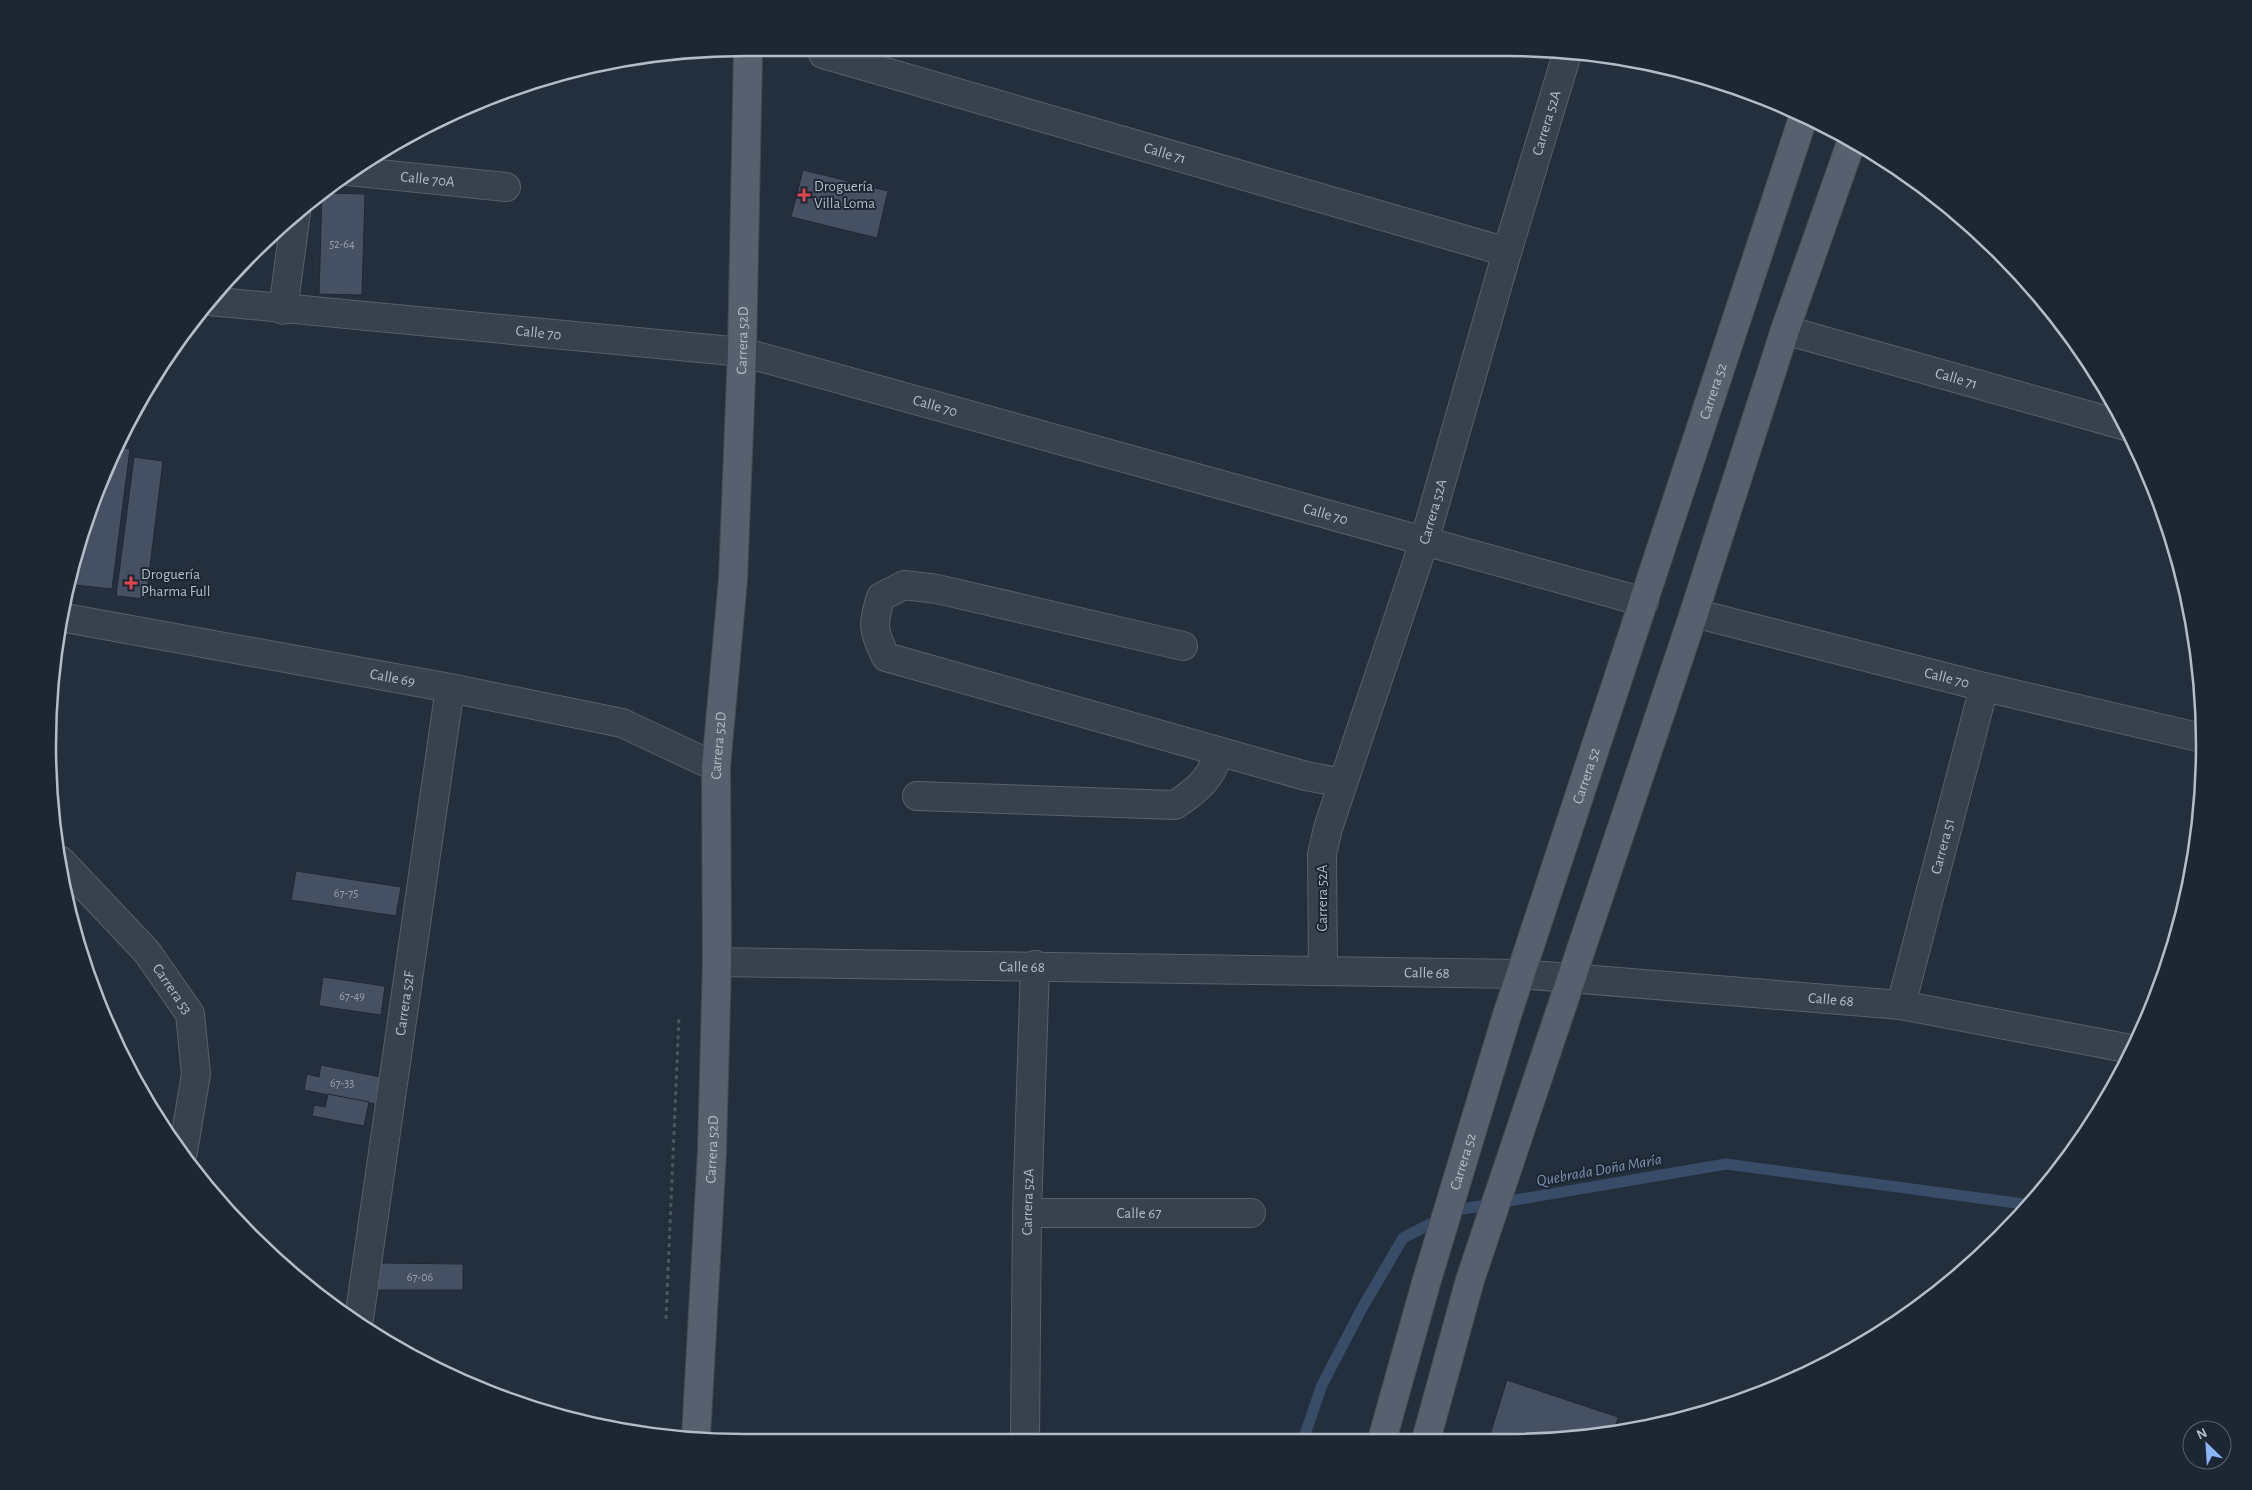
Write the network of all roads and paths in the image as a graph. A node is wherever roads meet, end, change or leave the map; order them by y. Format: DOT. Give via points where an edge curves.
graph roads {
  1 [pos="748,56"];
  2 [pos="830,56"];
  3 [pos="1565,59"];
  4 [pos="1802,122"];
  5 [pos="1849,148"];
  6 [pos="362,172"];
  7 [pos="506,188"];
  8 [pos="294,224"];
  9 [pos="1508,252"];
  10 [pos="218,302"];
  11 [pos="283,310"];
  12 [pos="1785,330"];
  13 [pos="742,352"];
  14 [pos="2115,423"];
  15 [pos="1424,542"];
  16 [pos="1644,602"];
  17 [pos="1694,613"];
  18 [pos="68,618"];
  19 [pos="1183,646"];
  20 [pos="1984,687"];
  21 [pos="450,688"];
  22 [pos="2196,737"];
  23 [pos="1218,750"];
  24 [pos="716,767"];
  25 [pos="1343,783"];
  26 [pos="917,796"];
  27 [pos="67,869"];
  28 [pos="717,962"];
  29 [pos="1035,965"];
  30 [pos="1323,970"];
  31 [pos="1520,974"];
  32 [pos="1570,978"];
  33 [pos="1901,1005"];
  34 [pos="2126,1048"];
  35 [pos="184,1144"];
  36 [pos="1028,1212"];
  37 [pos="1251,1213"];
  38 [pos="359,1316"];
  39 [pos="696,1432"];
  40 [pos="1025,1434"];
  41 [pos="1384,1434"];
  42 [pos="1428,1434"];
  1 -- 13 [label="main road, Carrera 52D"];
  2 -- 9 [label="street, Calle 71"];
  3 -- 9 [label="street, Carrera 52A"];
  4 -- 16 [label="main road, Carrera 52"];
  5 -- 12 [label="main road"];
  6 -- 7 [label="street, Calle 70A"];
  8 -- 11 [label="street"];
  9 -- 15 [label="street, Carrera 52A"];
  10 -- 11 [label="street, Calle 70"];
  11 -- 13 [label="street, Calle 70"];
  12 -- 14 [label="street, Calle 71"];
  12 -- 17 [label="main road"];
  13 -- 15 [label="street, Calle 70"];
  13 -- 24 [label="main road, Carrera 52D" via="733,579"];
  15 -- 16 [label="street, Calle 70"];
  15 -- 25 [label="street, Carrera 52A"];
  16 -- 31 [label="main road, Carrera 52"];
  17 -- 20 [label="street, Calle 70"];
  17 -- 32 [label="main road"];
  18 -- 21 [label="street, Calle 69"];
  19 -- 23 [label="street" via="937,589 904,585 881,597 875,617 876,639 886,658"];
  20 -- 22 [label="street, Calle 70"];
  20 -- 33 [label="street, Carrera 51"];
  21 -- 24 [label="street, Calle 69" via="622,723"];
  21 -- 38 [label="street, Carrera 52F"];
  23 -- 25 [label="street" via="1306,776"];
  23 -- 26 [label="street" via="1216,764 1207,780 1175,805"];
  24 -- 28 [label="main road, Carrera 52D"];
  25 -- 30 [label="street, Carrera 52A" via="1322,854"];
  27 -- 35 [label="street, Carrera 53" via="147,952 190,1014 196,1074"];
  28 -- 29 [label="street, Calle 68"];
  28 -- 39 [label="main road, Carrera 52D" via="712,1151"];
  29 -- 30 [label="street, Calle 68"];
  29 -- 36 [label="street, Carrera 52A"];
  30 -- 31 [label="street, Calle 68"];
  31 -- 32 [label="street, Calle 68"];
  31 -- 41 [label="main road, Carrera 52"];
  32 -- 33 [label="street, Calle 68"];
  32 -- 42 [label="main road" via="1470,1280"];
  33 -- 34 [label="street, Calle 68"];
  36 -- 37 [label="street, Calle 67"];
  36 -- 40 [label="street, Carrera 52A"];
}
